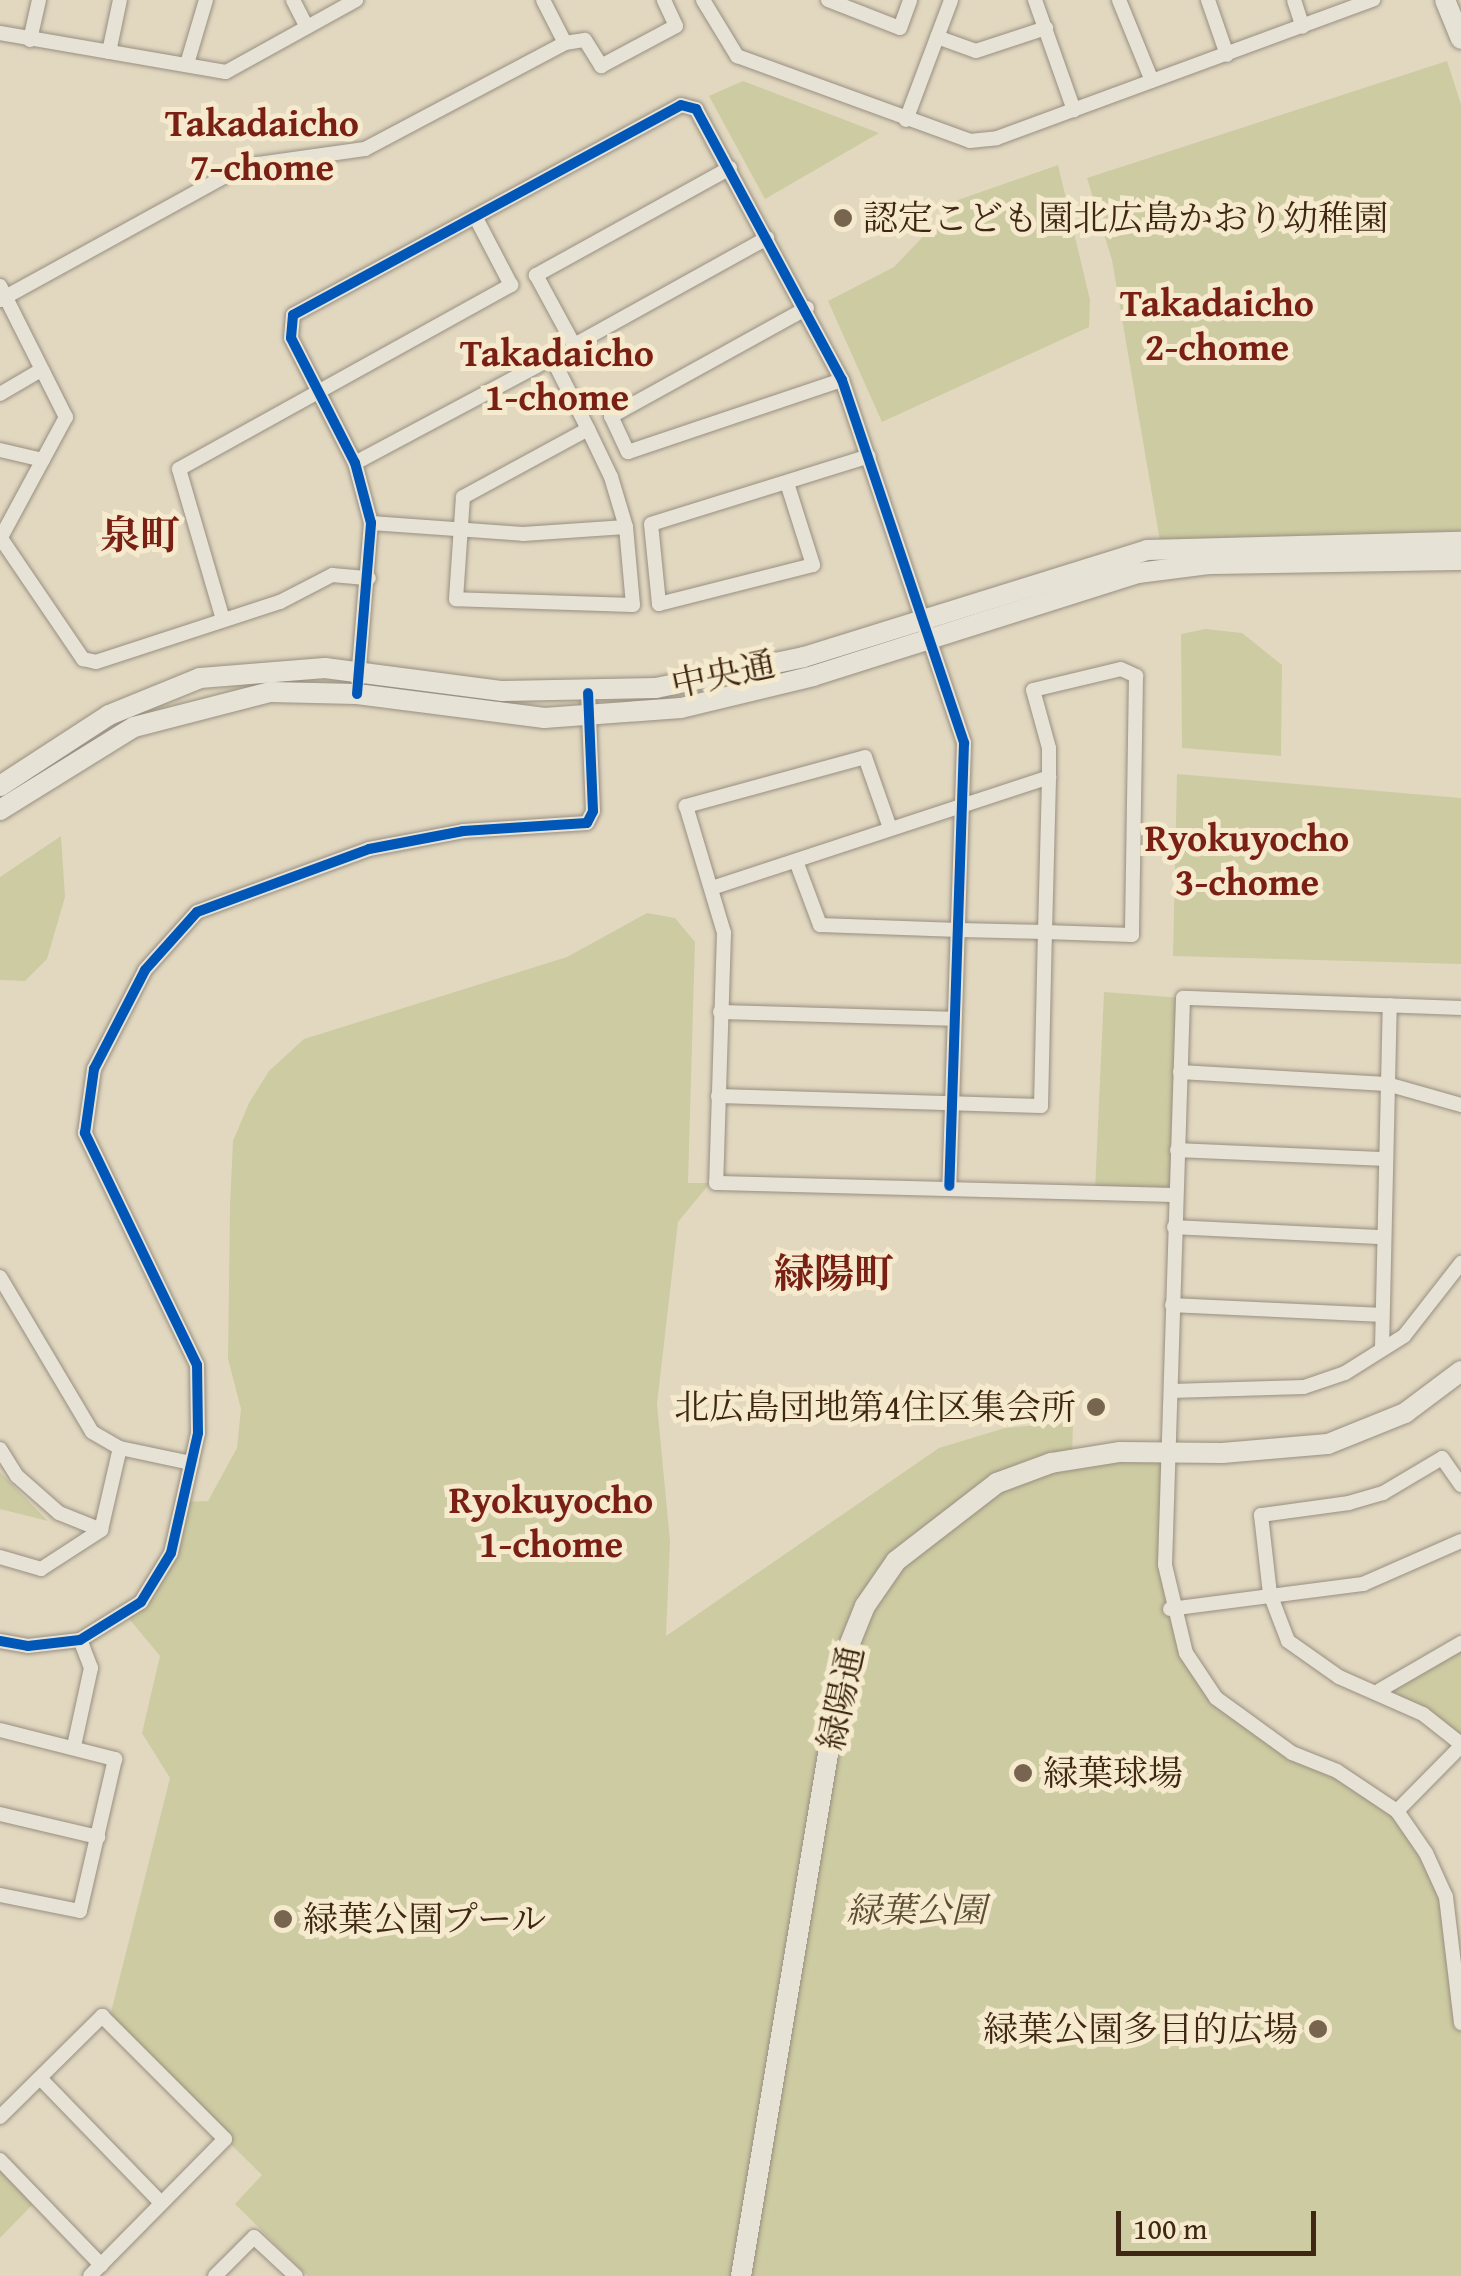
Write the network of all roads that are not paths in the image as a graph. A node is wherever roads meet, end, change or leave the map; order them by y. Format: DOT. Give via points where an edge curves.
graph roads {
  1 [pos="39,0"];
  2 [pos="120,0"];
  3 [pos="206,0"];
  4 [pos="293,0"];
  5 [pos="356,0"];
  6 [pos="544,0"];
  7 [pos="664,0"];
  8 [pos="703,0"];
  9 [pos="828,0"];
  10 [pos="910,0"];
  11 [pos="950,0"];
  12 [pos="1035,0"];
  13 [pos="1119,0"];
  14 [pos="1208,0"];
  15 [pos="1294,0"];
  16 [pos="1373,0"];
  17 [pos="1445,0"];
  18 [pos="307,26"];
  19 [pos="1303,27"];
  20 [pos="1046,28"];
  21 [pos="0,34"];
  22 [pos="937,37"];
  23 [pos="1461,38"];
  24 [pos="30,40"];
  25 [pos="566,43"];
  26 [pos="109,52"];
  27 [pos="1227,55"];
  28 [pos="187,64"];
  29 [pos="1152,81"];
  30 [pos="1074,110"];
  31 [pos="906,120"];
  32 [pos="730,168"];
  33 [pos="476,218"];
  34 [pos="768,238"];
  35 [pos="2,295"];
  36 [pos="806,308"];
  37 [pos="41,370"];
  38 [pos="842,380"];
  39 [pos="321,393"];
  40 [pos="0,394"];
  41 [pos="588,428"];
  42 [pos="0,450"];
  43 [pos="869,456"];
  44 [pos="43,460"];
  45 [pos="355,462"];
  46 [pos="788,486"];
  47 [pos="371,523"];
  48 [pos="626,527"];
  49 [pos="460,530"];
  50 [pos="0,537"];
  51 [pos="1461,542"];
  52 [pos="1461,560"];
  53 [pos="369,578"];
  54 [pos="222,616"];
  55 [pos="927,628"];
  56 [pos="359,672"];
  57 [pos="588,693"];
  58 [pos="357,694"];
  59 [pos="590,718"];
  60 [pos="1049,777"];
  61 [pos="0,786"];
  62 [pos="964,804"];
  63 [pos="0,810"];
  64 [pos="890,828"];
  65 [pos="796,861"];
  66 [pos="712,888"];
  67 [pos="959,930"];
  68 [pos="1045,932"];
  69 [pos="1390,1006"];
  70 [pos="1461,1008"];
  71 [pos="720,1012"];
  72 [pos="953,1020"];
  73 [pos="1180,1072"];
  74 [pos="1387,1084"];
  75 [pos="718,1096"];
  76 [pos="952,1104"];
  77 [pos="1461,1106"];
  78 [pos="1177,1150"];
  79 [pos="1385,1159"];
  80 [pos="950,1186"];
  81 [pos="1176,1194"];
  82 [pos="1174,1227"];
  83 [pos="1382,1238"];
  84 [pos="1461,1263"];
  85 [pos="0,1277"];
  86 [pos="1172,1304"];
  87 [pos="1382,1315"];
  88 [pos="1382,1348"];
  89 [pos="1461,1371"];
  90 [pos="1171,1391"];
  91 [pos="0,1448"];
  92 [pos="120,1448"];
  93 [pos="1168,1451"];
  94 [pos="191,1463"];
  95 [pos="1461,1484"];
  96 [pos="101,1530"];
  97 [pos="1461,1541"];
  98 [pos="0,1558"];
  99 [pos="1270,1594"];
  100 [pos="1170,1609"];
  101 [pos="80,1640"];
  102 [pos="0,1641"];
  103 [pos="1461,1643"];
  104 [pos="1380,1690"];
  105 [pos="0,1730"];
  106 [pos="1461,1745"];
  107 [pos="74,1746"];
  108 [pos="1397,1811"];
  109 [pos="0,1814"];
  110 [pos="98,1838"];
  111 [pos="0,1895"];
  112 [pos="1461,2024"];
  113 [pos="40,2078"];
  114 [pos="0,2117"];
  115 [pos="0,2160"];
  116 [pos="161,2203"];
  117 [pos="95,2271"];
  118 [pos="215,2276"];
  119 [pos="296,2276"];
  120 [pos="742,2276"];
  1 -- 24 [label="street"];
  2 -- 26 [label="street"];
  3 -- 28 [label="street"];
  4 -- 18 [label="street"];
  5 -- 18 [label="street"];
  6 -- 25 [label="street"];
  7 -- 25 [label="street" via="676,26 602,66 585,40"];
  8 -- 31 [label="street" via="737,56"];
  9 -- 10 [label="street" via="900,28"];
  11 -- 22 [label="street"];
  12 -- 20 [label="street"];
  13 -- 29 [label="street"];
  14 -- 27 [label="street"];
  15 -- 19 [label="street"];
  16 -- 19 [label="street"];
  17 -- 23 [label="street"];
  18 -- 28 [label="street" via="226,72"];
  19 -- 27 [label="street"];
  20 -- 22 [label="street" via="976,51"];
  20 -- 30 [label="street"];
  21 -- 24 [label="street"];
  22 -- 31 [label="street"];
  24 -- 26 [label="street"];
  25 -- 35 [label="street" via="365,149 226,175"];
  26 -- 28 [label="street"];
  27 -- 29 [label="street"];
  29 -- 30 [label="street"];
  30 -- 31 [label="street" via="970,141"];
  32 -- 33 [label="street" via="696,110 681,105"];
  32 -- 34 [label="street"];
  32 -- 34 [label="street" via="536,275 566,331 574,345"];
  33 -- 39 [label="street" via="293,316 291,338"];
  33 -- 39 [label="street" via="510,285"];
  34 -- 36 [label="street"];
  35 -- 37 [label="street"];
  36 -- 38 [label="street"];
  36 -- 38 [label="street" via="611,416 628,452"];
  37 -- 40 [label="street"];
  37 -- 44 [label="street" via="66,417"];
  38 -- 43 [label="street"];
  39 -- 45 [label="street"];
  39 -- 54 [label="street" via="179,469"];
  41 -- 45 [label="street" via="552,358"];
  41 -- 48 [label="street"];
  41 -- 49 [label="street" via="463,498"];
  42 -- 44 [label="street"];
  43 -- 46 [label="street"];
  43 -- 55 [label="street"];
  44 -- 50 [label="street"];
  45 -- 47 [label="street"];
  46 -- 46 [label="street" via="651,524 659,604 813,565"];
  47 -- 49 [label="street"];
  47 -- 53 [label="street"];
  48 -- 49 [label="street"];
  48 -- 49 [label="street" via="633,604 586,608 456,599"];
  50 -- 54 [label="street" via="83,659 96,662"];
  51 -- 55 [label="street, 中央通" via="1161,548 1044,577"];
  52 -- 55 [label="street, 中央通" via="1224,563 1138,573"];
  53 -- 54 [label="street" via="332,575 280,602"];
  53 -- 56 [label="street"];
  55 -- 57 [label="street, 中央通" via="733,675"];
  55 -- 59 [label="street, 中央通" via="748,695"];
  55 -- 62 [label="street" via="964,743"];
  56 -- 57 [label="street, 中央通" via="503,691"];
  56 -- 58 [label="street"];
  56 -- 61 [label="street, 中央通" via="285,668 200,678 109,715"];
  57 -- 59 [label="street"];
  58 -- 59 [label="street, 中央通" via="492,714"];
  58 -- 63 [label="street, 中央通" via="270,692 154,720 112,738"];
  59 -- 94 [label="street" via="593,811 587,823 463,830 370,849 197,912 145,970 94,1069 85,1132 197,1365 202,1402"];
  60 -- 62 [label="street"];
  60 -- 68 [label="street"];
  60 -- 68 [label="street" via="1033,690 1121,668 1136,676 1132,934"];
  62 -- 64 [label="street"];
  62 -- 67 [label="street"];
  64 -- 65 [label="street"];
  64 -- 66 [label="street" via="865,757 686,806"];
  65 -- 66 [label="street"];
  65 -- 67 [label="street" via="820,925"];
  66 -- 71 [label="street" via="724,933"];
  67 -- 68 [label="street"];
  67 -- 72 [label="street"];
  68 -- 76 [label="street" via="1041,1106"];
  69 -- 70 [label="street"];
  69 -- 73 [label="street" via="1183,998"];
  69 -- 74 [label="street"];
  71 -- 72 [label="street"];
  71 -- 75 [label="street"];
  72 -- 76 [label="street"];
  73 -- 74 [label="street"];
  73 -- 78 [label="street"];
  74 -- 77 [label="street"];
  74 -- 79 [label="street"];
  75 -- 76 [label="street"];
  75 -- 80 [label="street" via="716,1183"];
  76 -- 80 [label="street"];
  78 -- 79 [label="street"];
  78 -- 81 [label="street"];
  79 -- 83 [label="street"];
  80 -- 81 [label="street"];
  81 -- 82 [label="street"];
  82 -- 83 [label="street"];
  82 -- 86 [label="street"];
  83 -- 87 [label="street"];
  84 -- 88 [label="street" via="1428,1313"];
  85 -- 92 [label="street" via="75,1408 92,1432"];
  86 -- 87 [label="street"];
  86 -- 90 [label="street"];
  87 -- 88 [label="street"];
  88 -- 90 [label="street" via="1346,1373 1304,1387"];
  89 -- 93 [label="street, 緑陽通" via="1405,1412 1328,1444 1222,1454"];
  90 -- 93 [label="street"];
  91 -- 96 [label="street" via="17,1476 59,1513"];
  92 -- 94 [label="street"];
  92 -- 96 [label="street"];
  93 -- 100 [label="street"];
  93 -- 120 [label="street, 緑陽通" via="1072,1458 997,1483 934,1526 896,1562 865,1606 844,1658"];
  94 -- 101 [label="street" via="159,1578 126,1615"];
  95 -- 99 [label="street" via="1442,1458 1366,1498 1260,1516"];
  96 -- 98 [label="street" via="41,1569"];
  97 -- 99 [label="street" via="1363,1584"];
  99 -- 100 [label="street"];
  99 -- 104 [label="street" via="1288,1641 1339,1676"];
  100 -- 108 [label="street" via="1186,1653 1216,1698 1292,1752 1337,1771"];
  101 -- 102 [label="street" via="28,1646"];
  101 -- 107 [label="street" via="91,1668"];
  103 -- 104 [label="street"];
  104 -- 106 [label="street"];
  105 -- 107 [label="street"];
  106 -- 108 [label="street"];
  107 -- 110 [label="street" via="115,1759"];
  108 -- 112 [label="street" via="1446,1897"];
  109 -- 110 [label="street"];
  110 -- 111 [label="street" via="80,1911"];
  113 -- 114 [label="street"];
  113 -- 116 [label="street"];
  113 -- 116 [label="street" via="102,2016 225,2138"];
  115 -- 117 [label="street"];
  116 -- 117 [label="street"];
  118 -- 119 [label="street" via="254,2237"];
}
